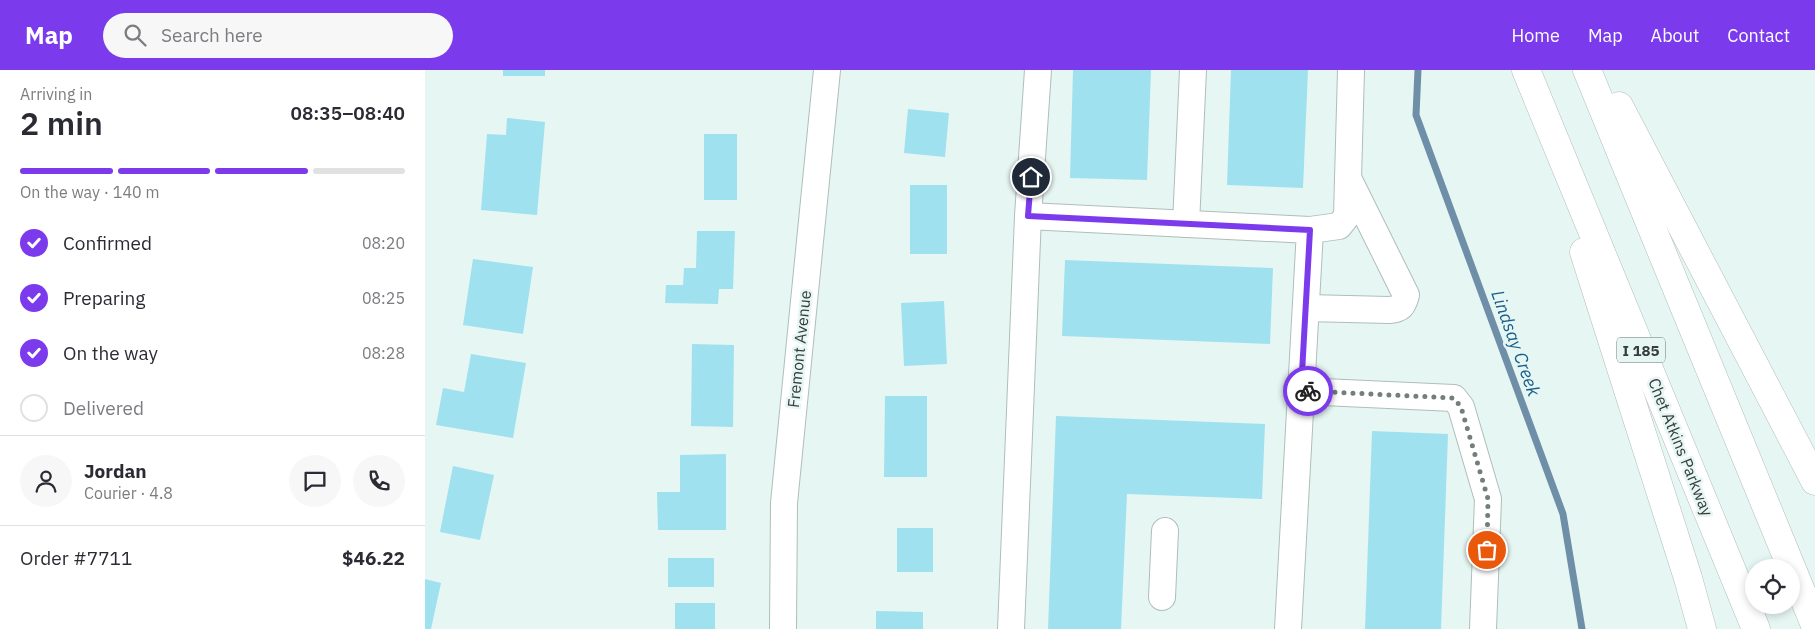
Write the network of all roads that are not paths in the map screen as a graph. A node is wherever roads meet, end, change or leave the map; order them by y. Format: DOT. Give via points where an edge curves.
graph roads {
  1 [pos="827,70"];
  2 [pos="1038,70"];
  3 [pos="1193,70"];
  4 [pos="1351,70"];
  5 [pos="1526,70"];
  6 [pos="1587,70"];
  7 [pos="1600,70"];
  8 [pos="1348,178"];
  9 [pos="1028,216"];
  10 [pos="1186,224"];
  11 [pos="1310,230"];
  12 [pos="1306,308"];
  13 [pos="1301,391"];
  14 [pos="1815,482"];
  15 [pos="1165,531"];
  16 [pos="1162,597"];
  17 [pos="1815,625"];
  18 [pos="783,629"];
  19 [pos="1011,629"];
  20 [pos="1288,629"];
  21 [pos="1483,629"];
  22 [pos="1703,629"];
  23 [pos="1757,629"];
  1 -- 18 [label="street, Fremont Avenue" via="784,503"];
  2 -- 9 [label="street"];
  3 -- 10 [label="street"];
  4 -- 8 [label="street"];
  5 -- 22 [label="highway"];
  5 -- 23 [label="highway, Chet Atkins Parkway / I 185"];
  6 -- 17 [label="highway"];
  7 -- 14 [label="highway"];
  8 -- 11 [label="street" via="1347,216 1339,226"];
  8 -- 12 [label="street" via="1406,295 1403,305 1389,310"];
  9 -- 10 [label="street"];
  9 -- 19 [label="street"];
  10 -- 11 [label="street"];
  11 -- 12 [label="street"];
  12 -- 13 [label="street"];
  13 -- 20 [label="street"];
  13 -- 21 [label="street" via="1454,398 1461,407 1488,499"];
  15 -- 16 [label="street"];
}
